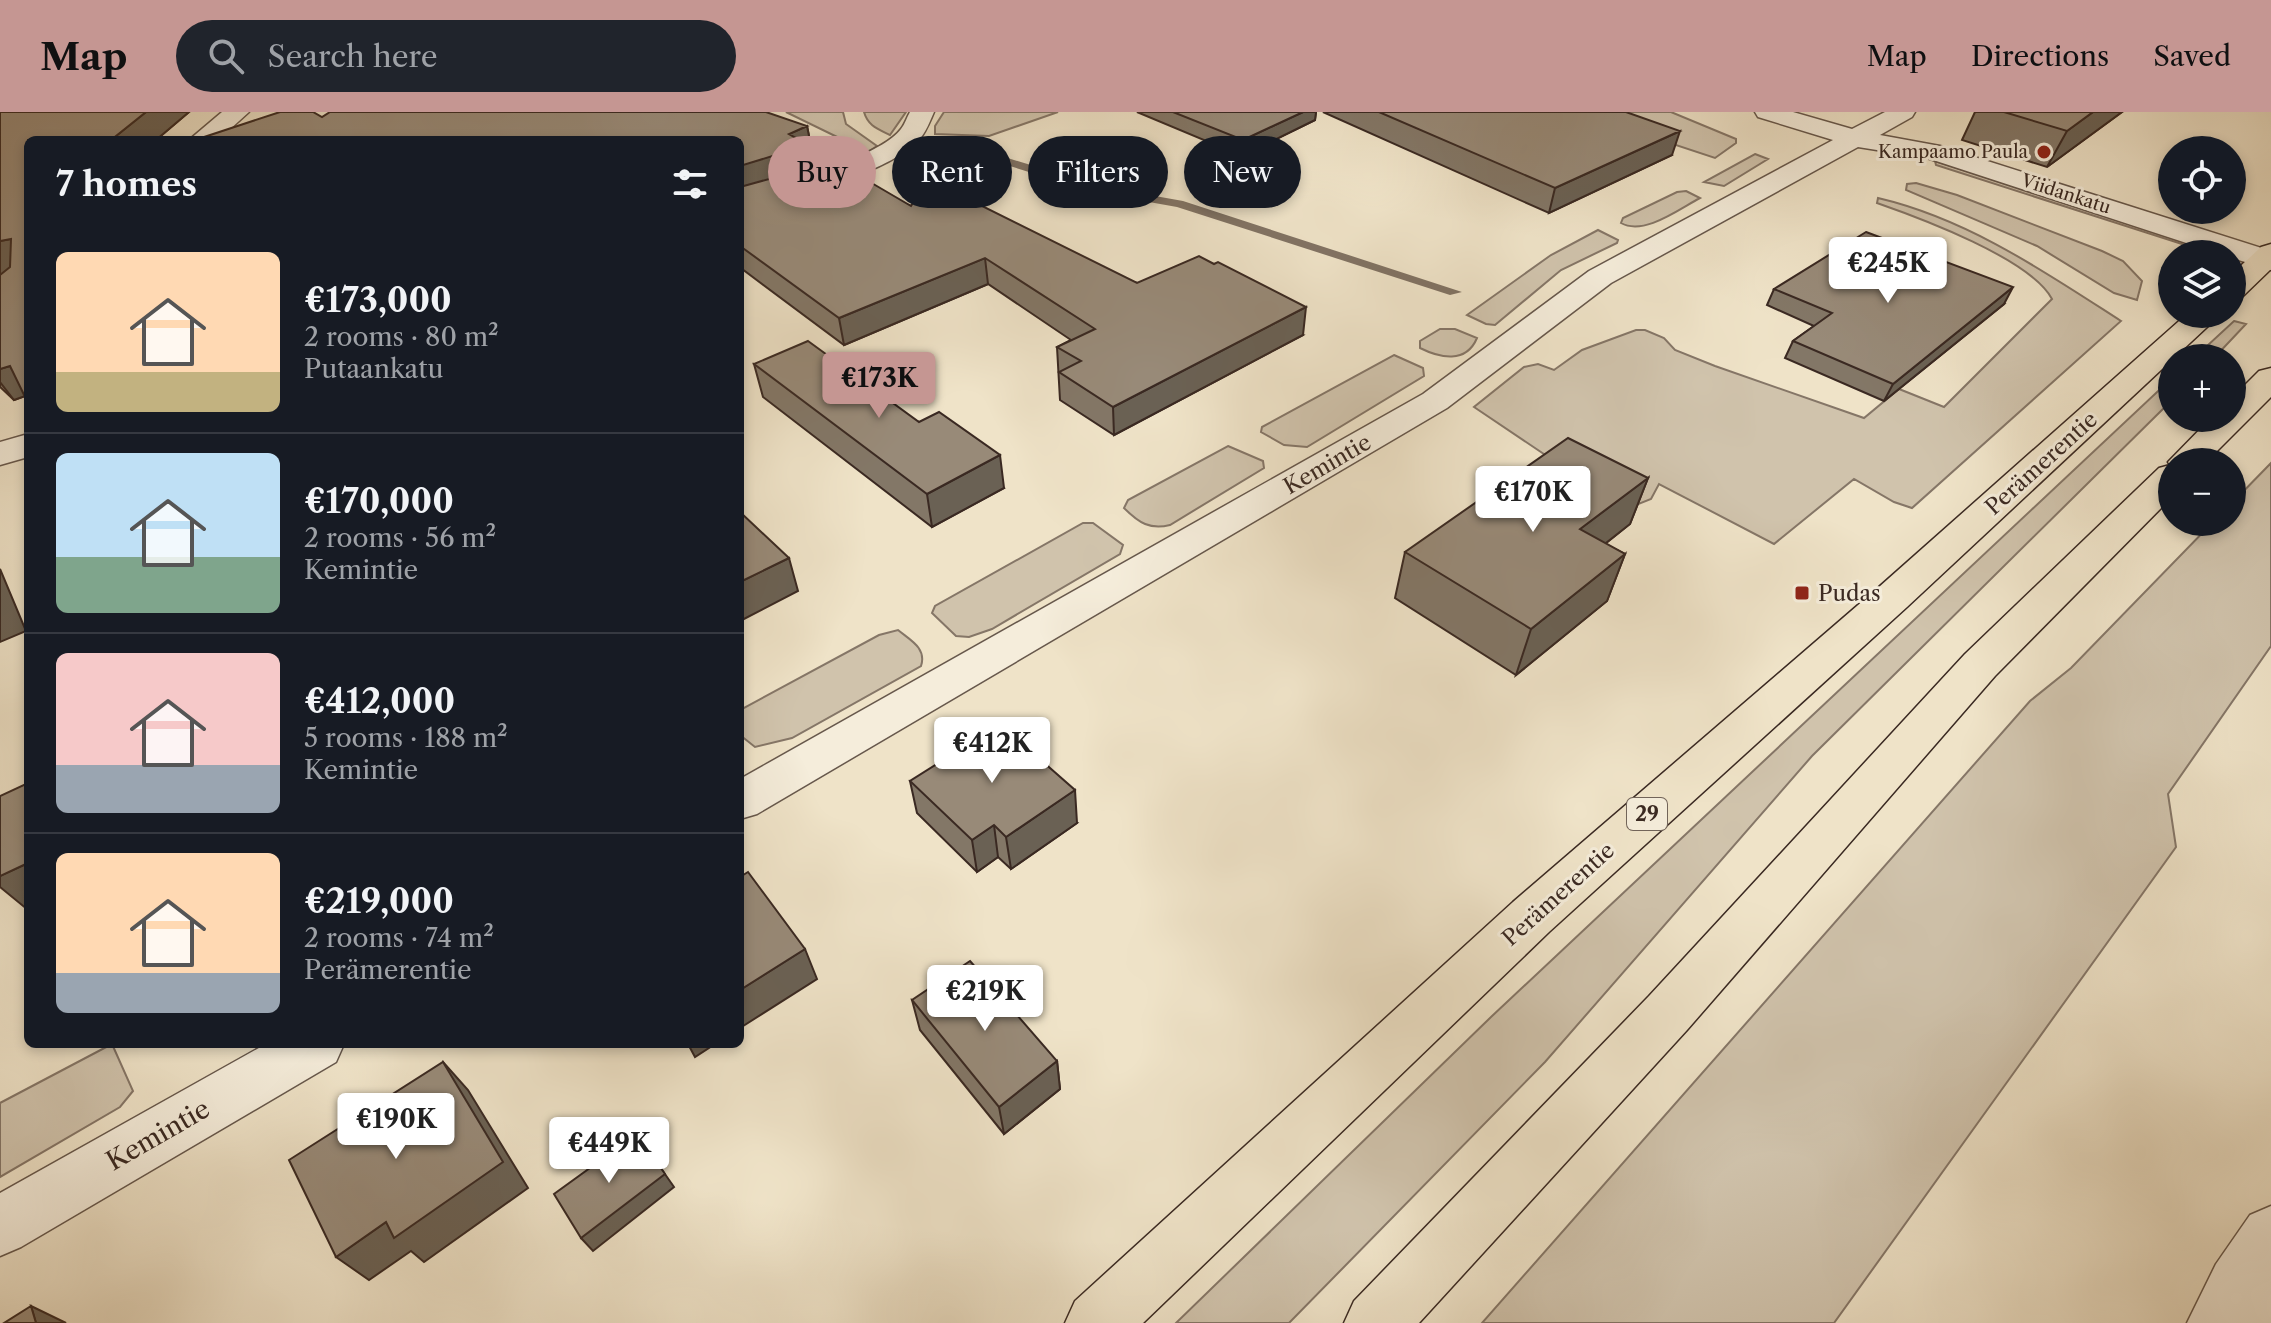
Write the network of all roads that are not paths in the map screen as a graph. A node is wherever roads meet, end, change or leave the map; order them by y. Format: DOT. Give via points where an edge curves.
graph roads {
  1 [pos="237,112"];
  2 [pos="922,112"];
  3 [pos="1767,112"];
  4 [pos="1903,112"];
  5 [pos="207,136"];
  6 [pos="1858,139"];
  7 [pos="744,204"];
  8 [pos="2113,238"];
  9 [pos="2269,258"];
  10 [pos="2246,276"];
  11 [pos="2246,286"];
  12 [pos="2271,292"];
  13 [pos="2190,328"];
  14 [pos="2271,378"];
  15 [pos="2246,402"];
  16 [pos="2216,432"];
  17 [pos="24,446"];
  18 [pos="2200,448"];
  19 [pos="0,454"];
  20 [pos="2158,490"];
  21 [pos="744,799"];
  22 [pos="310,1048"];
  23 [pos="0,1226"];
  24 [pos="2271,1236"];
  25 [pos="2243,1307"];
  26 [pos="1097,1323"];
  27 [pos="1376,1323"];
  1 -- 5 [label="street"];
  2 -- 7 [label="street" via="910,136 893,148 843,171"];
  3 -- 6 [label="street, Viidankatu"];
  4 -- 6 [label="street, Kemintie"];
  6 -- 8 [label="street, Viidankatu" via="1908,167"];
  6 -- 9 [label="street, Viidankatu" via="1931,151"];
  6 -- 21 [label="street, Kemintie" via="1600,277 1435,401"];
  9 -- 10 [label="highway"];
  11 -- 12 [label="street"];
  13 -- 26 [label="highway, Perämerentie / 29" via="1531,917"];
  14 -- 15 [label="highway"];
  16 -- 18 [label="highway"];
  17 -- 19 [label="street"];
  20 -- 27 [label="highway" via="1980,665 1668,1013"];
  22 -- 23 [label="street, Kemintie"];
  24 -- 25 [label="street"];
}
